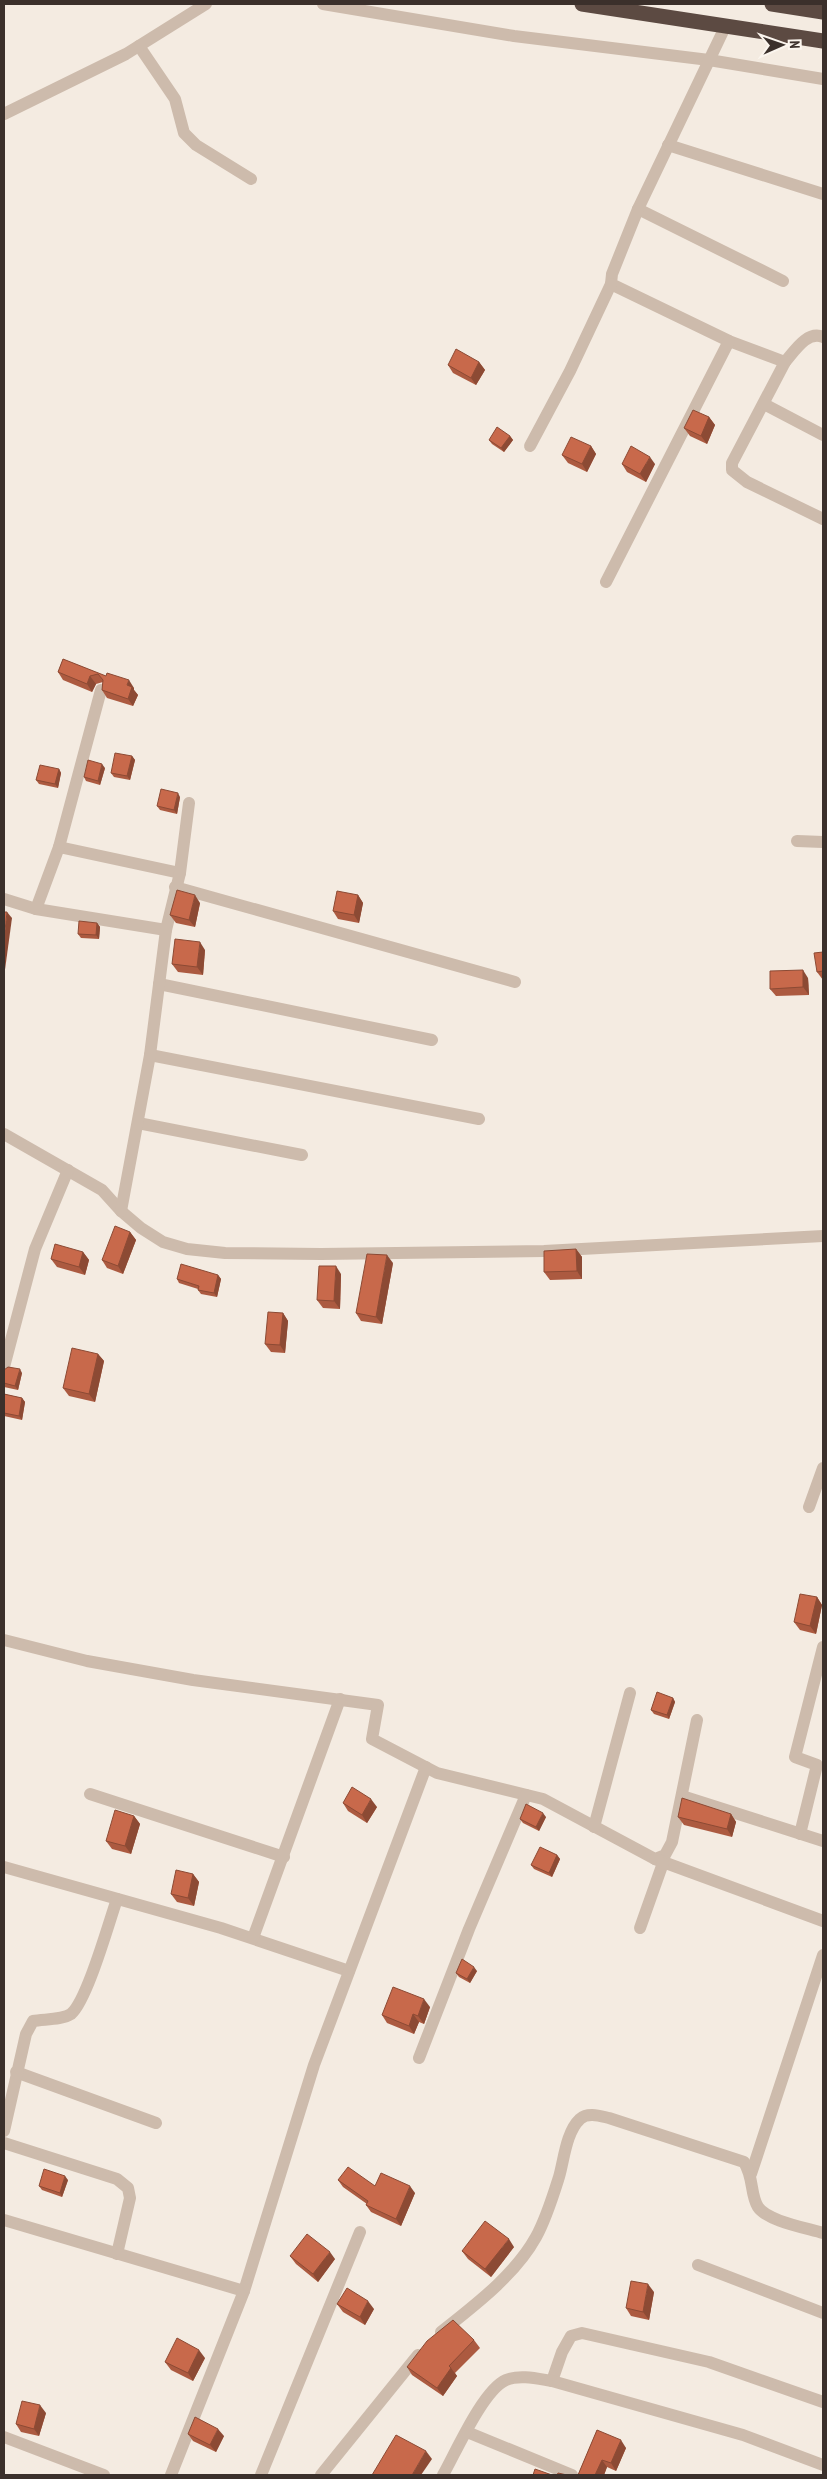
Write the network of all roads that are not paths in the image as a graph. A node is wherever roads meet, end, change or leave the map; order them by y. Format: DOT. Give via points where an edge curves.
graph roads {
  1 [pos="206,4"];
  2 [pos="323,4"];
  3 [pos="582,4"];
  4 [pos="772,4"];
  5 [pos="823,12"];
  6 [pos="726,25"];
  7 [pos="823,42"];
  8 [pos="139,46"];
  9 [pos="709,60"];
  10 [pos="823,79"];
  11 [pos="4,114"];
  12 [pos="668,145"];
  13 [pos="251,179"];
  14 [pos="823,194"];
  15 [pos="638,209"];
  16 [pos="783,281"];
  17 [pos="611,284"];
  18 [pos="823,337"];
  19 [pos="728,340"];
  20 [pos="785,362"];
  21 [pos="764,404"];
  22 [pos="823,435"];
  23 [pos="530,446"];
  24 [pos="823,519"];
  25 [pos="606,582"];
  26 [pos="101,690"];
  27 [pos="189,803"];
  28 [pos="797,841"];
  29 [pos="823,842"];
  30 [pos="59,847"];
  31 [pos="180,873"];
  32 [pos="175,887"];
  33 [pos="4,899"];
  34 [pos="36,909"];
  35 [pos="166,930"];
  36 [pos="515,982"];
  37 [pos="159,984"];
  38 [pos="432,1040"];
  39 [pos="150,1055"];
  40 [pos="479,1119"];
  41 [pos="138,1123"];
  42 [pos="4,1134"];
  43 [pos="302,1155"];
  44 [pos="68,1170"];
  45 [pos="120,1211"];
  46 [pos="823,1236"];
  47 [pos="4,1367"];
  48 [pos="823,1468"];
  49 [pos="809,1507"];
  50 [pos="4,1640"];
  51 [pos="823,1647"];
  52 [pos="630,1693"];
  53 [pos="340,1699"];
  54 [pos="697,1720"];
  55 [pos="426,1767"];
  56 [pos="90,1794"];
  57 [pos="526,1795"];
  58 [pos="682,1796"];
  59 [pos="594,1827"];
  60 [pos="800,1834"];
  61 [pos="823,1841"];
  62 [pos="284,1857"];
  63 [pos="659,1861"];
  64 [pos="4,1867"];
  65 [pos="117,1899"];
  66 [pos="823,1921"];
  67 [pos="640,1928"];
  68 [pos="253,1938"];
  69 [pos="823,1955"];
  70 [pos="349,1971"];
  71 [pos="420,2058"];
  72 [pos="16,2072"];
  73 [pos="156,2123"];
  74 [pos="4,2130"];
  75 [pos="4,2143"];
  76 [pos="751,2174"];
  77 [pos="4,2220"];
  78 [pos="360,2232"];
  79 [pos="823,2233"];
  80 [pos="116,2254"];
  81 [pos="698,2265"];
  82 [pos="244,2290"];
  83 [pos="823,2314"];
  84 [pos="552,2381"];
  85 [pos="823,2402"];
  86 [pos="467,2432"];
  87 [pos="4,2437"];
  88 [pos="823,2465"];
  89 [pos="449,2473"];
  90 [pos="104,2475"];
  91 [pos="171,2475"];
  92 [pos="261,2475"];
  93 [pos="321,2475"];
  94 [pos="572,2475"];
  1 -- 8 [label="street"];
  2 -- 9 [label="street" via="514,36"];
  3 -- 6 [label="highway"];
  4 -- 5 [label="highway"];
  6 -- 7 [label="highway"];
  6 -- 9 [label="street"];
  8 -- 11 [label="street"];
  8 -- 13 [label="street" via="175,99 184,133 196,145"];
  9 -- 10 [label="street"];
  9 -- 12 [label="street"];
  12 -- 14 [label="street"];
  12 -- 15 [label="street"];
  15 -- 16 [label="street"];
  15 -- 17 [label="street"];
  17 -- 19 [label="street"];
  17 -- 23 [label="street"];
  18 -- 20 [label="street" via="807,338"];
  19 -- 20 [label="street"];
  19 -- 25 [label="street"];
  20 -- 21 [label="street"];
  21 -- 22 [label="street"];
  21 -- 24 [label="street" via="732,464 732,470 747,482"];
  26 -- 30 [label="street"];
  27 -- 31 [label="street"];
  28 -- 29 [label="street"];
  30 -- 31 [label="street"];
  30 -- 34 [label="street"];
  31 -- 32 [label="street"];
  32 -- 35 [label="street"];
  32 -- 36 [label="street"];
  33 -- 34 [label="street"];
  34 -- 35 [label="street"];
  35 -- 37 [label="street"];
  37 -- 38 [label="street"];
  37 -- 39 [label="street"];
  39 -- 40 [label="street"];
  39 -- 41 [label="street"];
  41 -- 43 [label="street"];
  41 -- 45 [label="street"];
  42 -- 44 [label="street"];
  44 -- 45 [label="street" via="102,1190"];
  44 -- 47 [label="street" via="35,1249"];
  45 -- 46 [label="street" via="163,1242 187,1249 226,1253 544,1251"];
  48 -- 49 [label="street"];
  50 -- 53 [label="street" via="87,1661 174,1677"];
  51 -- 60 [label="street" via="795,1757 817,1765"];
  52 -- 59 [label="street"];
  53 -- 55 [label="street" via="378,1705 372,1739"];
  53 -- 62 [label="street"];
  54 -- 58 [label="street"];
  55 -- 57 [label="street" via="437,1773"];
  55 -- 70 [label="street"];
  56 -- 62 [label="street"];
  57 -- 59 [label="street" via="543,1800"];
  57 -- 71 [label="street" via="469,1929"];
  58 -- 60 [label="street"];
  58 -- 63 [label="street" via="672,1842"];
  59 -- 63 [label="street"];
  60 -- 61 [label="street"];
  62 -- 68 [label="street"];
  63 -- 66 [label="street"];
  63 -- 67 [label="street"];
  64 -- 65 [label="street"];
  65 -- 68 [label="street"];
  65 -- 72 [label="street" via="91,1977 76,2008 70,2015 34,2022 26,2034"];
  68 -- 70 [label="street"];
  69 -- 76 [label="street"];
  70 -- 82 [label="street" via="314,2065"];
  72 -- 73 [label="street"];
  72 -- 74 [label="street"];
  75 -- 80 [label="street" via="117,2180 128,2188 130,2198"];
  76 -- 79 [label="street" via="758,2207 769,2217"];
  76 -- 93 [label="street" via="744,2162 609,2118 591,2115 580,2119 572,2131 537,2236 524,2256 431,2341"];
  77 -- 80 [label="street"];
  78 -- 92 [label="street"];
  80 -- 82 [label="street"];
  81 -- 83 [label="street"];
  82 -- 91 [label="street"];
  84 -- 85 [label="street" via="571,2336 582,2333 709,2362"];
  84 -- 86 [label="street" via="507,2380 487,2395"];
  84 -- 88 [label="street" via="743,2435"];
  86 -- 89 [label="street"];
  86 -- 94 [label="street"];
  87 -- 90 [label="street"];
}
